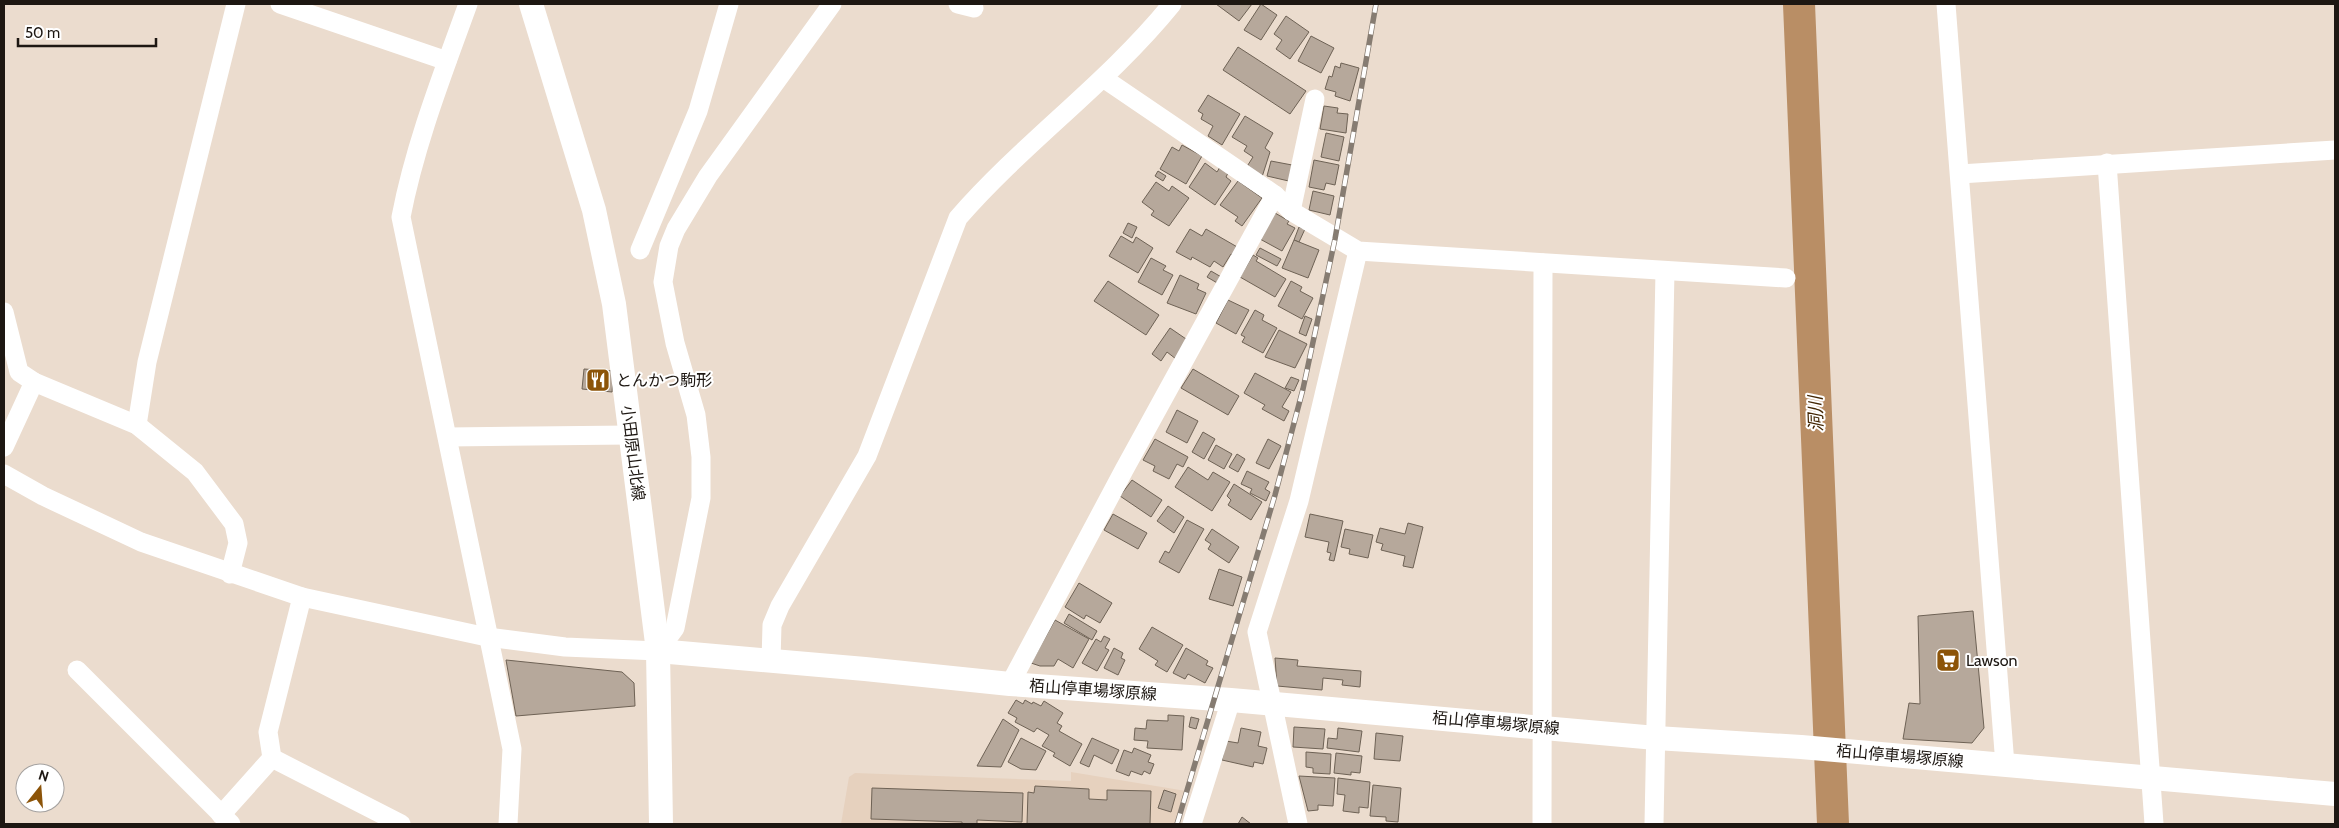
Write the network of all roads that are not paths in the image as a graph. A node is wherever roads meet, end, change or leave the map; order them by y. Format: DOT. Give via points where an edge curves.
graph roads {
  1 [pos="236,4"];
  2 [pos="280,4"];
  3 [pos="468,4"];
  4 [pos="531,4"];
  5 [pos="729,4"];
  6 [pos="832,4"];
  7 [pos="1172,4"];
  8 [pos="1946,4"];
  9 [pos="447,61"];
  10 [pos="1103,78"];
  11 [pos="1315,99"];
  12 [pos="2335,150"];
  13 [pos="2107,163"];
  14 [pos="1960,174"];
  15 [pos="1275,195"];
  16 [pos="1291,211"];
  17 [pos="640,250"];
  18 [pos="1358,251"];
  19 [pos="1543,263"];
  20 [pos="1665,271"];
  21 [pos="1786,278"];
  22 [pos="4,312"];
  23 [pos="34,382"];
  24 [pos="137,425"];
  25 [pos="630,435"];
  26 [pos="448,437"];
  27 [pos="4,447"];
  28 [pos="4,474"];
  29 [pos="230,574"];
  30 [pos="302,597"];
  31 [pos="487,637"];
  32 [pos="658,652"];
  33 [pos="771,661"];
  34 [pos="77,670"];
  35 [pos="1010,684"];
  36 [pos="1231,700"];
  37 [pos="1272,704"];
  38 [pos="1542,727"];
  39 [pos="1656,738"];
  40 [pos="272,758"];
  41 [pos="2005,764"];
  42 [pos="2151,777"];
  43 [pos="2335,794"];
  44 [pos="226,819"];
  45 [pos="401,824"];
  46 [pos="508,824"];
  47 [pos="661,824"];
  48 [pos="1192,824"];
  49 [pos="1298,824"];
  50 [pos="1542,824"];
  51 [pos="1654,824"];
  52 [pos="2154,824"];
  1 -- 24 [label="street" via="147,362"];
  2 -- 9 [label="street"];
  3 -- 9 [label="street"];
  4 -- 25 [label="main road, 小田原山北線" via="606,258"];
  5 -- 17 [label="street" via="698,111"];
  6 -- 32 [label="street" via="708,176 669,246 663,282 675,343 696,415 701,498 675,628"];
  7 -- 10 [label="street"];
  8 -- 14 [label="street"];
  9 -- 26 [label="street" via="407,185 401,217"];
  10 -- 15 [label="street"];
  10 -- 33 [label="street" via="978,195 958,218 867,456 780,606 772,625"];
  11 -- 16 [label="street"];
  12 -- 13 [label="street"];
  13 -- 14 [label="street"];
  13 -- 42 [label="street"];
  14 -- 41 [label="street"];
  15 -- 16 [label="street"];
  15 -- 35 [label="street"];
  16 -- 18 [label="street"];
  18 -- 19 [label="street"];
  18 -- 37 [label="street" via="1299,501 1257,632"];
  19 -- 20 [label="street"];
  19 -- 38 [label="street"];
  20 -- 21 [label="street"];
  20 -- 39 [label="street"];
  22 -- 23 [label="street" via="18,372"];
  23 -- 24 [label="street"];
  23 -- 27 [label="street"];
  24 -- 29 [label="street" via="195,472 234,524 238,543"];
  25 -- 26 [label="street"];
  25 -- 32 [label="main road, 小田原山北線"];
  26 -- 31 [label="street"];
  28 -- 29 [label="street" via="141,542"];
  29 -- 30 [label="street"];
  30 -- 31 [label="street"];
  30 -- 40 [label="street" via="268,732"];
  31 -- 32 [label="street" via="565,647"];
  31 -- 46 [label="street" via="512,749"];
  32 -- 33 [label="main road, 栢山停車場塚原線"];
  32 -- 47 [label="main road, 小田原山北線"];
  33 -- 35 [label="main road, 栢山停車場塚原線"];
  34 -- 44 [label="street"];
  35 -- 36 [label="main road, 栢山停車場塚原線"];
  36 -- 37 [label="main road, 栢山停車場塚原線"];
  36 -- 48 [label="street"];
  37 -- 38 [label="main road, 栢山停車場塚原線"];
  37 -- 49 [label="street"];
  38 -- 39 [label="main road, 栢山停車場塚原線"];
  38 -- 50 [label="street"];
  39 -- 41 [label="main road, 栢山停車場塚原線"];
  39 -- 51 [label="street"];
  40 -- 44 [label="street"];
  40 -- 45 [label="street"];
  41 -- 42 [label="main road, 栢山停車場塚原線"];
  42 -- 43 [label="main road, 栢山停車場塚原線"];
  42 -- 52 [label="street"];
}
